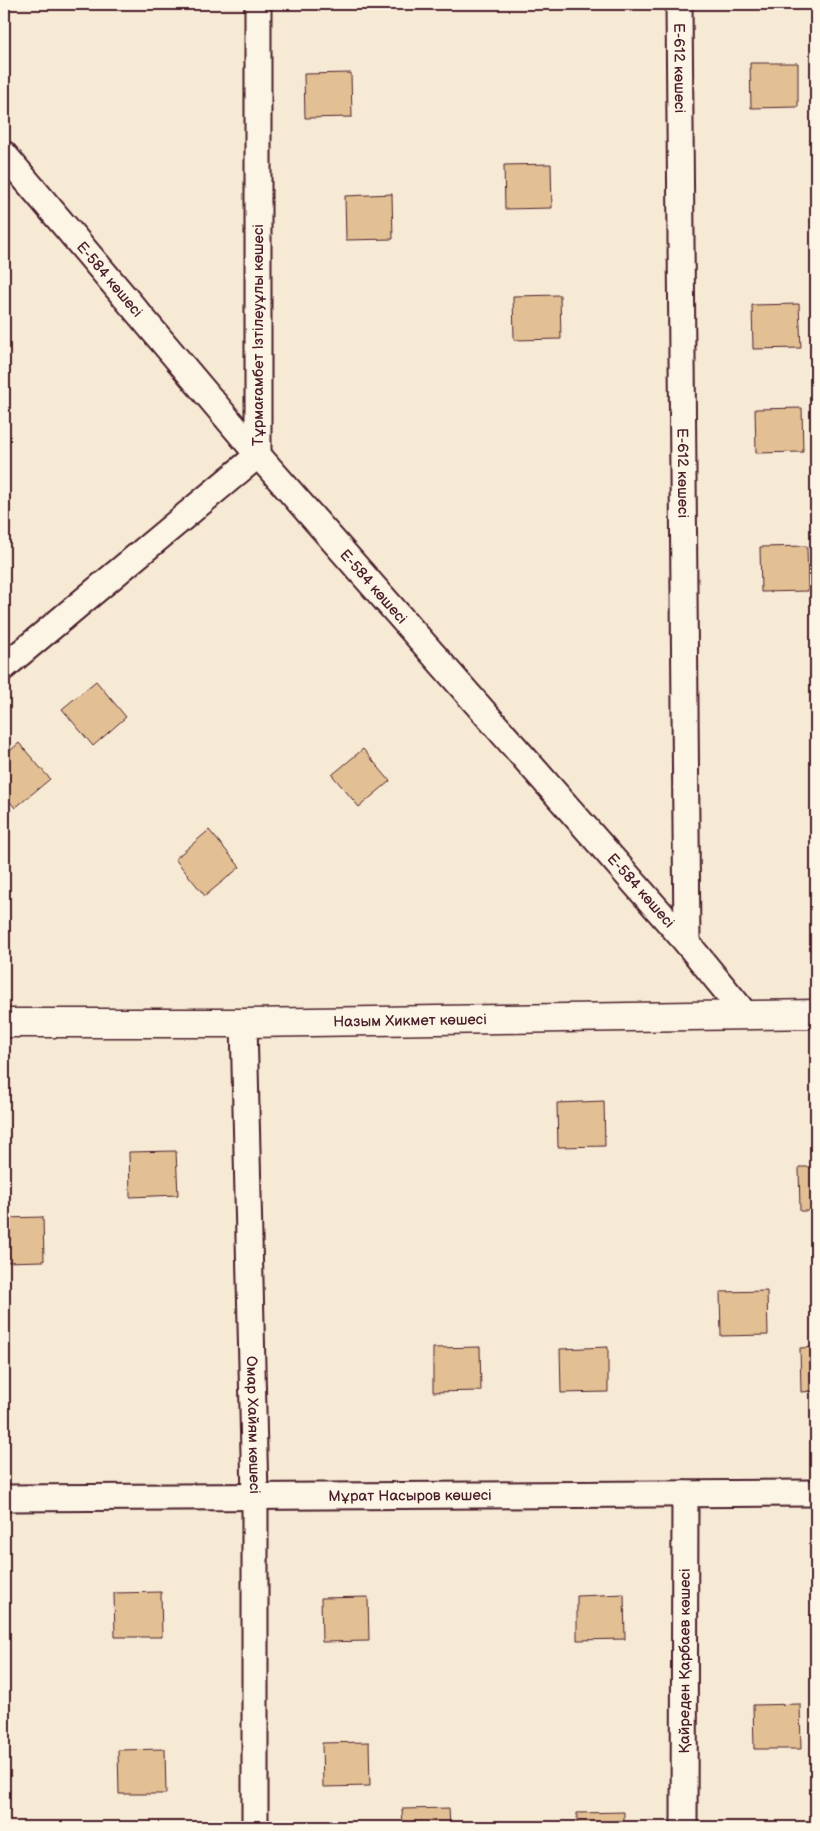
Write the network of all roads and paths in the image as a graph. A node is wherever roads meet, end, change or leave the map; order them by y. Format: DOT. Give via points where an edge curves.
graph roads {
  1 [pos="258,4"];
  2 [pos="679,4"];
  3 [pos="4,154"];
  4 [pos="258,455"];
  5 [pos="4,667"];
  6 [pos="687,943"];
  7 [pos="816,1014"];
  8 [pos="746,1015"];
  9 [pos="4,1023"];
  10 [pos="244,1023"];
  11 [pos="816,1493"];
  12 [pos="685,1494"];
  13 [pos="255,1496"];
  14 [pos="4,1498"];
  15 [pos="255,1827"];
  16 [pos="684,1827"];
  1 -- 4 [label="street, Тұрмағамбет Ізтілеуұлы көшесі"];
  2 -- 6 [label="street, Е-612 көшесі"];
  3 -- 4 [label="street, Е-584 көшесі"];
  4 -- 5 [label="street, Тұрмағамбет Ізтілеуұлы көшесі"];
  4 -- 6 [label="street, Е-584 көшесі"];
  6 -- 8 [label="street, Е-584 көшесі"];
  7 -- 8 [label="street, Назым Хикмет көшесі"];
  8 -- 10 [label="street, Назым Хикмет көшесі"];
  9 -- 10 [label="street, Назым Хикмет көшесі"];
  10 -- 13 [label="street, Омар Хайям көшесі"];
  11 -- 12 [label="street, Мұрат Насыров көшесі"];
  12 -- 13 [label="street, Мұрат Насыров көшесі"];
  12 -- 16 [label="street, Қайреден Қарбаев көшесі"];
  13 -- 14 [label="street, Мұрат Насыров көшесі"];
  13 -- 15 [label="street, Омар Хайям көшесі"];
}
